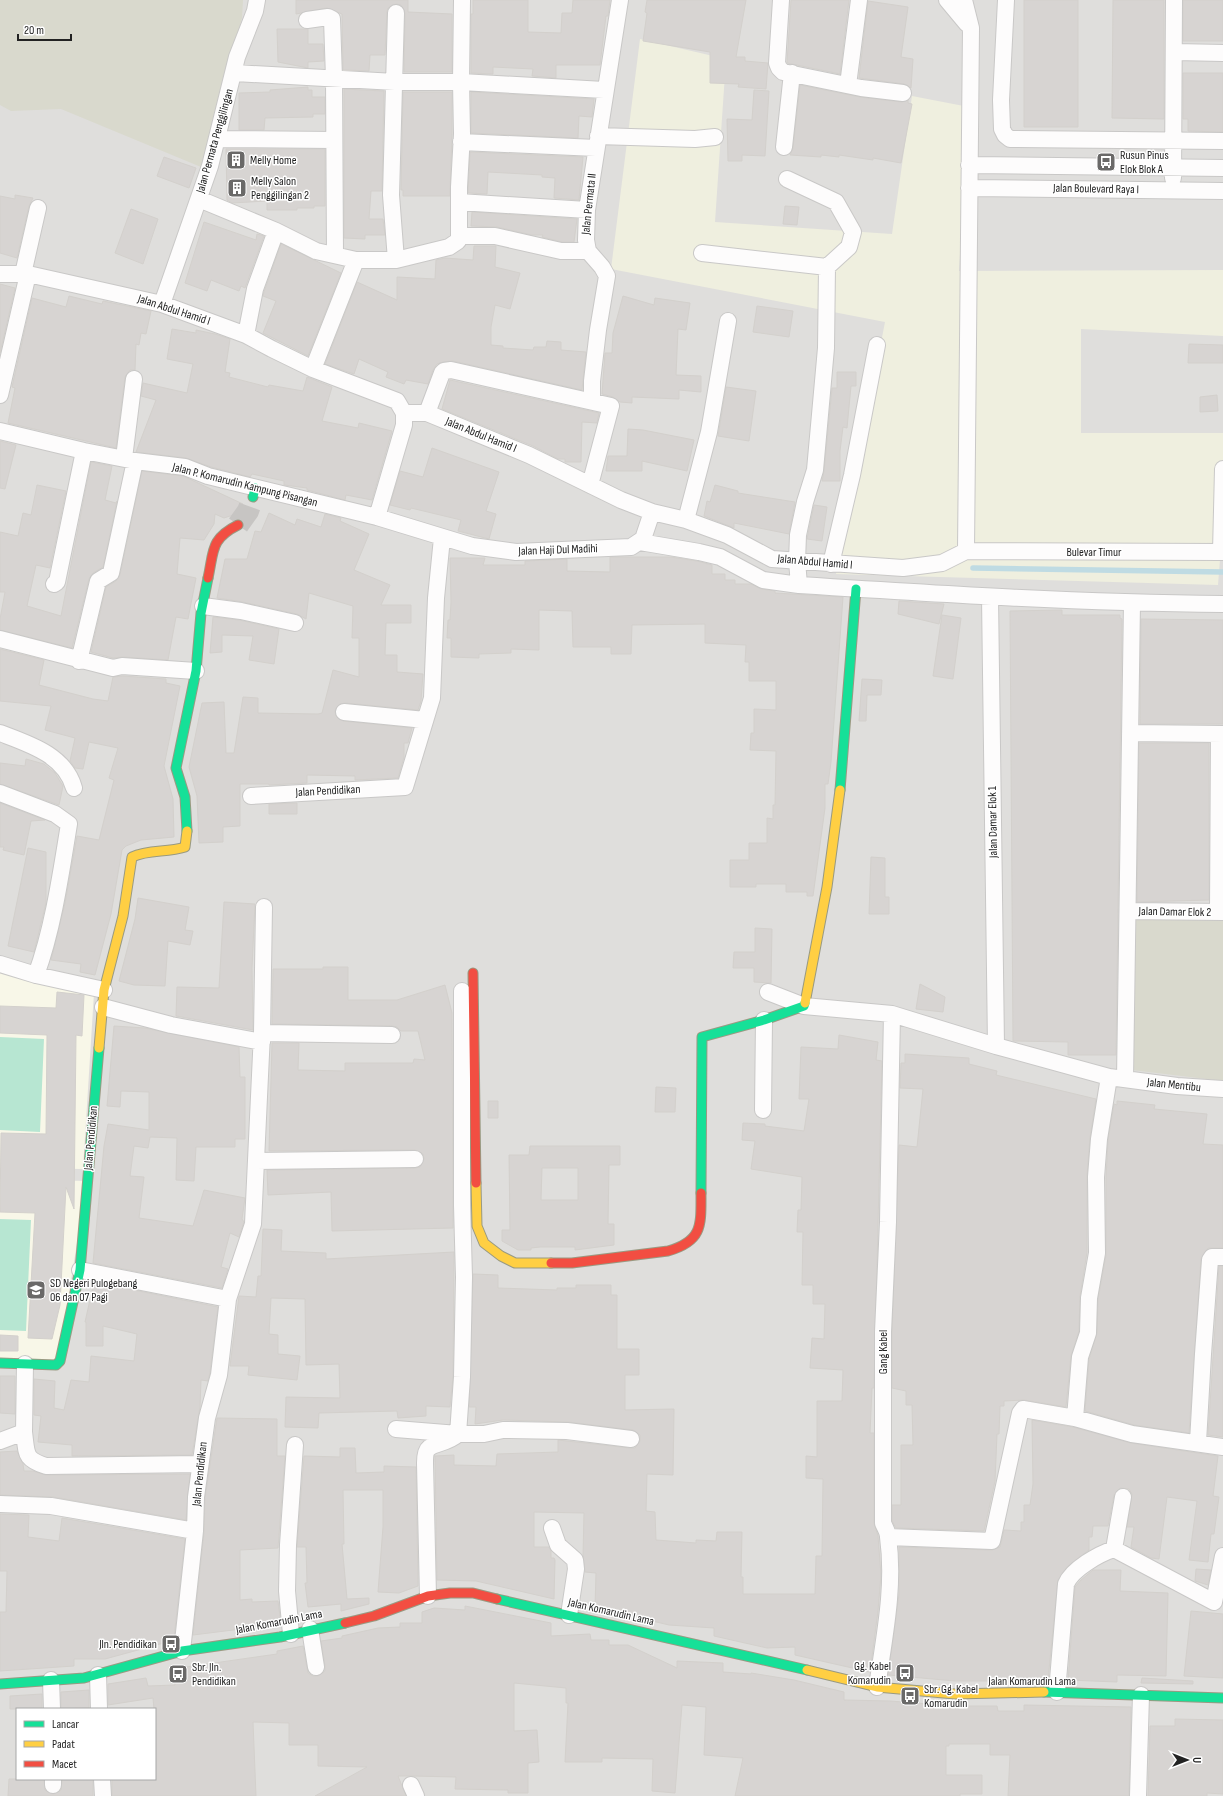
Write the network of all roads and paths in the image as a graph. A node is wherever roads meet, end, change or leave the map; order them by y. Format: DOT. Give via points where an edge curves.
graph roads {
  1 [pos="257,0"];
  2 [pos="462,0"];
  3 [pos="620,0"];
  4 [pos="781,0"];
  5 [pos="859,0"];
  6 [pos="947,0"];
  7 [pos="964,0"];
  8 [pos="1006,0"];
  9 [pos="1174,0"];
  10 [pos="396,13"];
  11 [pos="307,20"];
  12 [pos="971,28"];
  13 [pos="1175,52"];
  14 [pos="1223,53"];
  15 [pos="235,73"];
  16 [pos="792,73"];
  17 [pos="334,78"];
  18 [pos="395,82"];
  19 [pos="461,82"];
  20 [pos="848,85"];
  21 [pos="604,90"];
  22 [pos="903,94"];
  23 [pos="715,137"];
  24 [pos="217,139"];
  25 [pos="334,140"];
  26 [pos="1173,141"];
  27 [pos="1223,141"];
  28 [pos="461,142"];
  29 [pos="597,142"];
  30 [pos="784,147"];
  31 [pos="970,165"];
  32 [pos="1173,168"];
  33 [pos="1223,168"];
  34 [pos="787,179"];
  35 [pos="969,188"];
  36 [pos="1173,190"];
  37 [pos="1223,191"];
  38 [pos="198,199"];
  39 [pos="459,202"];
  40 [pos="38,208"];
  41 [pos="587,210"];
  42 [pos="276,231"];
  43 [pos="460,236"];
  44 [pos="588,250"];
  45 [pos="702,253"];
  46 [pos="335,255"];
  47 [pos="356,260"];
  48 [pos="396,260"];
  49 [pos="827,267"];
  50 [pos="0,274"];
  51 [pos="26,274"];
  52 [pos="162,304"];
  53 [pos="728,321"];
  54 [pos="246,335"];
  55 [pos="877,345"];
  56 [pos="313,369"];
  57 [pos="134,379"];
  58 [pos="0,395"];
  59 [pos="592,401"];
  60 [pos="404,413"];
  61 [pos="427,413"];
  62 [pos="0,431"];
  63 [pos="84,452"];
  64 [pos="130,460"];
  65 [pos="1223,468"];
  66 [pos="590,485"];
  67 [pos="652,513"];
  68 [pos="377,517"];
  69 [pos="686,520"];
  70 [pos="238,525"];
  71 [pos="442,538"];
  72 [pos="642,541"];
  73 [pos="966,551"];
  74 [pos="1222,552"];
  75 [pos="797,561"];
  76 [pos="831,564"];
  77 [pos="54,584"];
  78 [pos="799,585"];
  79 [pos="856,589"];
  80 [pos="990,598"];
  81 [pos="1132,603"];
  82 [pos="1223,604"];
  83 [pos="203,606"];
  84 [pos="295,623"];
  85 [pos="0,639"];
  86 [pos="79,661"];
  87 [pos="196,671"];
  88 [pos="344,712"];
  89 [pos="426,720"];
  90 [pos="0,733"];
  91 [pos="1130,733"];
  92 [pos="1221,734"];
  93 [pos="74,788"];
  94 [pos="0,793"];
  95 [pos="251,796"];
  96 [pos="264,907"];
  97 [pos="1128,911"];
  98 [pos="1221,912"];
  99 [pos="0,964"];
  100 [pos="473,973"];
  101 [pos="36,975"];
  102 [pos="104,990"];
  103 [pos="462,992"];
  104 [pos="768,992"];
  105 [pos="804,1006"];
  106 [pos="103,1007"];
  107 [pos="892,1014"];
  108 [pos="764,1020"];
  109 [pos="392,1035"];
  110 [pos="262,1038"];
  111 [pos="996,1046"];
  112 [pos="1117,1078"];
  113 [pos="1223,1090"];
  114 [pos="763,1110"];
  115 [pos="415,1159"];
  116 [pos="256,1161"];
  117 [pos="1223,1257"];
  118 [pos="80,1270"];
  119 [pos="228,1300"];
  120 [pos="0,1363"];
  121 [pos="25,1364"];
  122 [pos="1075,1418"];
  123 [pos="396,1429"];
  124 [pos="24,1432"];
  125 [pos="458,1434"];
  126 [pos="631,1439"];
  127 [pos="0,1441"];
  128 [pos="1198,1442"];
  129 [pos="295,1445"];
  130 [pos="1223,1447"];
  131 [pos="200,1464"];
  132 [pos="1124,1497"];
  133 [pos="0,1504"];
  134 [pos="552,1528"];
  135 [pos="195,1531"];
  136 [pos="888,1537"];
  137 [pos="1114,1549"];
  138 [pos="1223,1556"];
  139 [pos="428,1596"];
  140 [pos="569,1615"];
  141 [pos="310,1629"];
  142 [pos="291,1634"];
  143 [pos="182,1651"];
  144 [pos="316,1667"];
  145 [pos="98,1675"];
  146 [pos="51,1680"];
  147 [pos="0,1684"];
  148 [pos="877,1687"];
  149 [pos="1057,1692"];
  150 [pos="1141,1695"];
  151 [pos="1223,1698"];
  152 [pos="52,1708"];
  153 [pos="99,1708"];
  154 [pos="102,1780"];
  155 [pos="103,1796"];
  156 [pos="1138,1796"];
  1 -- 15 [label="street, Jalan Permata Penggilingan"];
  2 -- 19 [label="street"];
  3 -- 21 [label="street, Jalan Permata II"];
  4 -- 16 [label="street" via="777,63 784,72"];
  5 -- 20 [label="street"];
  6 -- 12 [label="street"];
  7 -- 12 [label="street"];
  8 -- 26 [label="street" via="1000,100 1002,129 1005,135 1010,139"];
  9 -- 13 [label="street"];
  10 -- 18 [label="street"];
  11 -- 17 [label="street" via="328,17 332,19"];
  12 -- 31 [label="street"];
  13 -- 14 [label="street"];
  13 -- 26 [label="street"];
  15 -- 17 [label="street"];
  15 -- 24 [label="street, Jalan Permata Penggilingan"];
  16 -- 20 [label="street"];
  16 -- 30 [label="street"];
  17 -- 18 [label="street"];
  17 -- 25 [label="street"];
  18 -- 19 [label="street"];
  18 -- 48 [label="street" via="391,195"];
  19 -- 21 [label="street"];
  19 -- 28 [label="street"];
  20 -- 22 [label="street"];
  21 -- 29 [label="street, Jalan Permata II"];
  23 -- 29 [label="street"];
  24 -- 25 [label="street"];
  24 -- 38 [label="street, Jalan Permata Penggilingan"];
  25 -- 46 [label="street"];
  26 -- 27 [label="street"];
  26 -- 32 [label="street"];
  28 -- 29 [label="street"];
  28 -- 39 [label="street"];
  29 -- 41 [label="street, Jalan Permata II"];
  31 -- 32 [label="street, Jalan Boulevard Raya I"];
  31 -- 35 [label="street"];
  32 -- 33 [label="street, Jalan Boulevard Raya I"];
  32 -- 36 [label="street"];
  34 -- 49 [label="street" via="836,202 853,232 849,247"];
  35 -- 36 [label="street, Jalan Boulevard Raya I"];
  35 -- 73 [label="street"];
  36 -- 37 [label="street, Jalan Boulevard Raya I"];
  38 -- 42 [label="street"];
  38 -- 52 [label="street, Jalan Permata Penggilingan"];
  39 -- 41 [label="street"];
  39 -- 43 [label="street"];
  40 -- 51 [label="street"];
  41 -- 44 [label="street, Jalan Permata II"];
  42 -- 46 [label="street" via="316,251"];
  42 -- 54 [label="street" via="255,290"];
  43 -- 44 [label="street" via="495,236 561,251"];
  43 -- 48 [label="street" via="458,241 449,247"];
  44 -- 59 [label="street, Jalan Permata II" via="607,276 596,345"];
  45 -- 49 [label="street"];
  46 -- 47 [label="street"];
  47 -- 48 [label="street"];
  47 -- 56 [label="street"];
  49 -- 75 [label="street" via="826,348 815,470 798,535"];
  50 -- 51 [label="street, Jalan Abdul Hamid I"];
  51 -- 52 [label="street, Jalan Abdul Hamid I"];
  51 -- 58 [label="street"];
  52 -- 54 [label="street, Jalan Abdul Hamid I"];
  53 -- 69 [label="street" via="708,432"];
  54 -- 56 [label="street, Jalan Abdul Hamid I"];
  55 -- 76 [label="street" via="852,475"];
  56 -- 60 [label="street, Jalan Abdul Hamid I" via="397,401"];
  57 -- 64 [label="street"];
  59 -- 61 [label="street" via="451,370 442,373"];
  59 -- 66 [label="street" via="611,406"];
  60 -- 61 [label="street, Jalan Abdul Hamid I"];
  60 -- 68 [label="street" via="404,425"];
  61 -- 66 [label="street, Jalan Abdul Hamid I" via="529,455"];
  62 -- 63 [label="street, Jalan P. Komarudin Kampung Pisangan"];
  63 -- 64 [label="street, Jalan P. Komarudin Kampung Pisangan"];
  63 -- 77 [label="street" via="57,582"];
  64 -- 68 [label="street, Jalan P. Komarudin Kampung Pisangan" via="185,467 254,492"];
  64 -- 86 [label="street" via="111,573 98,581"];
  65 -- 74 [label="street"];
  66 -- 67 [label="street, Jalan Abdul Hamid I"];
  67 -- 69 [label="street, Jalan Abdul Hamid I"];
  67 -- 72 [label="street"];
  68 -- 71 [label="street, Jalan P. Komarudin Kampung Pisangan"];
  69 -- 75 [label="street, Jalan Abdul Hamid I" via="726,535 772,559"];
  70 -- 83 [label="street" via="224,532 216,542"];
  71 -- 72 [label="street, Jalan Haji Dul Madihi" via="472,546 516,552 623,548"];
  71 -- 89 [label="street" via="436,598 432,698"];
  72 -- 78 [label="street" via="720,557 763,580"];
  73 -- 74 [label="street, Bulevar Timur"];
  73 -- 76 [label="street, Jalan Abdul Hamid I" via="942,563 924,566 903,568"];
  75 -- 76 [label="street, Jalan Abdul Hamid I"];
  75 -- 78 [label="street"];
  78 -- 79 [label="street"];
  79 -- 80 [label="street"];
  79 -- 105 [label="street" via="849,669 848,719 842,770 827,886"];
  80 -- 81 [label="street"];
  80 -- 111 [label="street, Jalan Damar Elok 1"];
  81 -- 82 [label="street"];
  81 -- 91 [label="street"];
  83 -- 84 [label="street"];
  83 -- 87 [label="street"];
  85 -- 86 [label="street"];
  86 -- 87 [label="street" via="113,668 122,666"];
  87 -- 102 [label="street, Jalan Pendidikan" via="176,768 185,797 185,847 142,852 132,857 123,916"];
  88 -- 89 [label="street"];
  89 -- 95 [label="street, Jalan Pendidikan" via="405,787"];
  90 -- 93 [label="street" via="27,742 47,753 68,773"];
  91 -- 92 [label="street"];
  91 -- 97 [label="street"];
  92 -- 98 [label="street"];
  94 -- 101 [label="street" via="55,814 69,824 58,886"];
  96 -- 110 [label="street, Jalan Pendidikan"];
  97 -- 98 [label="street, Jalan Damar Elok 2"];
  97 -- 112 [label="street"];
  99 -- 101 [label="street"];
  100 -- 108 [label="street" via="477,1226 484,1243 515,1263 572,1262 668,1251 682,1247 694,1238 700,1230 701,1213 702,1037"];
  101 -- 102 [label="street"];
  102 -- 106 [label="street, Jalan Pendidikan"];
  103 -- 125 [label="street" via="464,1277"];
  104 -- 105 [label="street"];
  105 -- 107 [label="street"];
  105 -- 108 [label="street"];
  106 -- 110 [label="street" via="171,1025"];
  106 -- 118 [label="street, Jalan Pendidikan"];
  107 -- 111 [label="street"];
  107 -- 136 [label="street, Gang Kabel" via="883,1332 883,1523"];
  108 -- 114 [label="street"];
  109 -- 110 [label="street"];
  110 -- 116 [label="street, Jalan Pendidikan"];
  111 -- 112 [label="street"];
  112 -- 113 [label="street, Jalan Mentibu"];
  112 -- 122 [label="street" via="1099,1139 1096,1177 1097,1253 1088,1333 1080,1357"];
  115 -- 116 [label="street"];
  116 -- 119 [label="street, Jalan Pendidikan" via="252,1231"];
  117 -- 128 [label="street" via="1212,1257 1210,1260"];
  118 -- 119 [label="street"];
  118 -- 121 [label="street, Jalan Pendidikan" via="60,1361 56,1365"];
  119 -- 131 [label="street, Jalan Pendidikan" via="219,1375 207,1418"];
  120 -- 121 [label="street, Jalan Pendidikan"];
  121 -- 124 [label="street"];
  122 -- 128 [label="street" via="1132,1434"];
  122 -- 136 [label="street" via="1030,1408 1024,1408 1020,1413 992,1541"];
  123 -- 125 [label="street"];
  124 -- 127 [label="street"];
  124 -- 131 [label="street" via="27,1456 32,1461 46,1466"];
  125 -- 126 [label="street" via="484,1434 503,1430 567,1431"];
  125 -- 139 [label="street" via="450,1441 429,1448 426,1453"];
  128 -- 130 [label="street"];
  129 -- 142 [label="street" via="287,1591"];
  131 -- 135 [label="street, Jalan Pendidikan"];
  132 -- 137 [label="street"];
  133 -- 135 [label="street" via="51,1506"];
  134 -- 140 [label="street" via="558,1546 575,1560"];
  135 -- 143 [label="street, Jalan Pendidikan"];
  136 -- 148 [label="street, Gang Kabel" via="888,1606"];
  137 -- 138 [label="street" via="1214,1602"];
  137 -- 149 [label="street" via="1092,1559 1068,1577"];
  139 -- 140 [label="street, Jalan Komarudin Lama" via="450,1593 473,1594"];
  139 -- 141 [label="street, Jalan Komarudin Lama" via="374,1616"];
  140 -- 148 [label="street, Jalan Komarudin Lama"];
  141 -- 142 [label="street, Jalan Komarudin Lama"];
  141 -- 144 [label="street"];
  142 -- 143 [label="street, Jalan Komarudin Lama"];
  143 -- 145 [label="street, Jalan Komarudin Lama"];
  145 -- 146 [label="street, Jalan Komarudin Lama"];
  145 -- 153 [label="street"];
  146 -- 147 [label="street, Jalan Komarudin Lama"];
  146 -- 152 [label="street"];
  148 -- 149 [label="street, Jalan Komarudin Lama" via="955,1694"];
  149 -- 150 [label="street, Jalan Komarudin Lama"];
  150 -- 151 [label="street, Jalan Komarudin Lama"];
  150 -- 156 [label="street"];
  154 -- 155 [label="street"];
}
